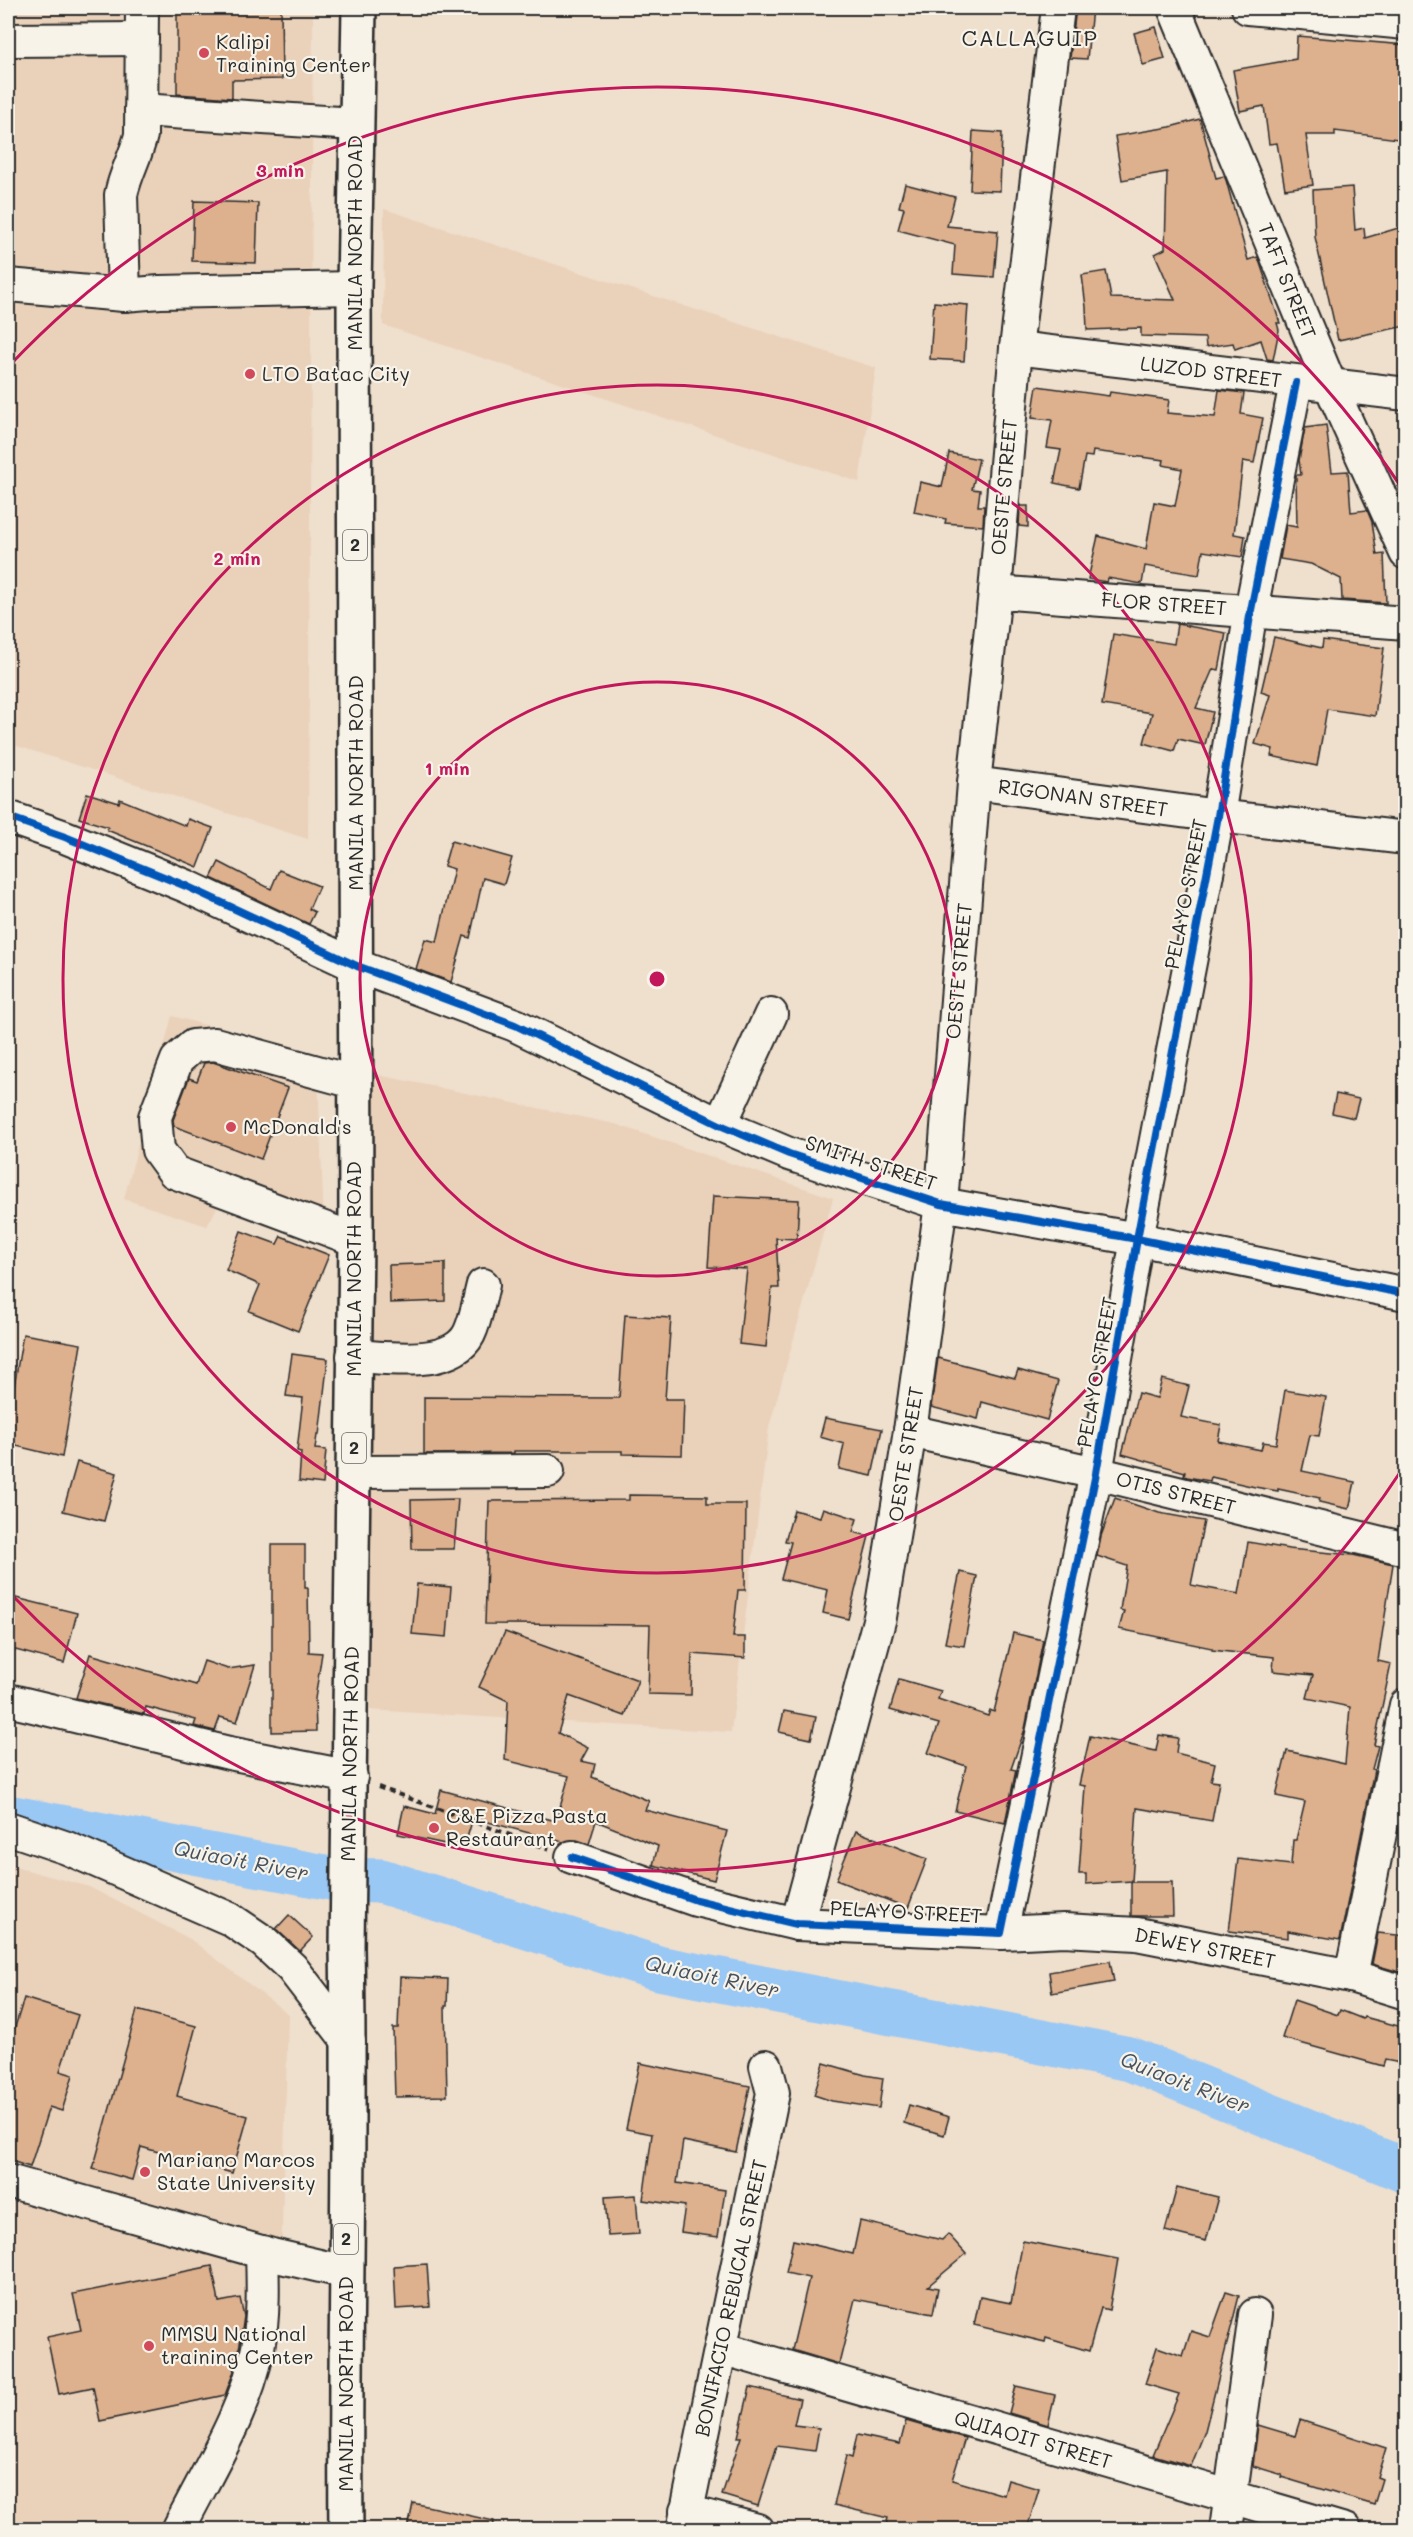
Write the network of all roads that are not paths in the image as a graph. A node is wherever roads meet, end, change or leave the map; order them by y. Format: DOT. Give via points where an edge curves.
graph roads {
  1 [pos="142,8"];
  2 [pos="359,8"];
  3 [pos="1058,8"];
  4 [pos="1174,8"];
  5 [pos="1248,8"];
  6 [pos="1406,23"];
  7 [pos="142,39"];
  8 [pos="8,40"];
  9 [pos="141,110"];
  10 [pos="355,124"];
  11 [pos="8,285"];
  12 [pos="354,288"];
  13 [pos="124,295"];
  14 [pos="1016,348"];
  15 [pos="1296,382"];
  16 [pos="1331,387"];
  17 [pos="1406,394"];
  18 [pos="1406,553"];
  19 [pos="994,592"];
  20 [pos="1251,610"];
  21 [pos="1406,623"];
  22 [pos="974,783"];
  23 [pos="1218,816"];
  24 [pos="8,817"];
  25 [pos="1406,838"];
  26 [pos="357,966"];
  27 [pos="771,1014"];
  28 [pos="354,1082"];
  29 [pos="720,1125"];
  30 [pos="941,1204"];
  31 [pos="1137,1239"];
  32 [pos="356,1240"];
  33 [pos="483,1285"];
  34 [pos="1406,1294"];
  35 [pos="353,1356"];
  36 [pos="910,1431"];
  37 [pos="548,1471"];
  38 [pos="354,1472"];
  39 [pos="1096,1473"];
  40 [pos="1406,1550"];
  41 [pos="8,1700"];
  42 [pos="1406,1705"];
  43 [pos="351,1777"];
  44 [pos="8,1828"];
  45 [pos="572,1857"];
  46 [pos="797,1924"];
  47 [pos="1001,1933"];
  48 [pos="1351,1976"];
  49 [pos="1406,1993"];
  50 [pos="349,2042"];
  51 [pos="766,2066"];
  52 [pos="8,2181"];
  53 [pos="262,2252"];
  54 [pos="346,2272"];
  55 [pos="1255,2315"];
  56 [pos="721,2349"];
  57 [pos="1230,2497"];
  58 [pos="684,2520"];
  59 [pos="178,2529"];
  60 [pos="346,2529"];
  61 [pos="757,2529"];
  62 [pos="1227,2529"];
  63 [pos="1345,2529"];
  1 -- 7 [label="street"];
  2 -- 10 [label="highway, MANILA NORTH ROAD / 2"];
  3 -- 14 [label="street, OESTE STREET"];
  4 -- 16 [label="street, TAFT STREET"];
  5 -- 6 [label="street"];
  7 -- 8 [label="street"];
  7 -- 9 [label="street"];
  9 -- 10 [label="street"];
  9 -- 13 [label="street" via="139,143 121,195"];
  10 -- 12 [label="highway, MANILA NORTH ROAD / 2"];
  11 -- 13 [label="street"];
  12 -- 13 [label="street"];
  12 -- 26 [label="highway, MANILA NORTH ROAD / 2"];
  14 -- 15 [label="street, LUZOD STREET"];
  14 -- 19 [label="street, OESTE STREET"];
  15 -- 16 [label="street, LUZOD STREET"];
  15 -- 20 [label="street, PELAYO STREET"];
  16 -- 17 [label="street, LUZOD STREET"];
  16 -- 18 [label="street, TAFT STREET"];
  19 -- 20 [label="street, FLOR STREET"];
  19 -- 22 [label="street, OESTE STREET"];
  20 -- 21 [label="street, FLOR STREET"];
  20 -- 23 [label="street, PELAYO STREET"];
  22 -- 23 [label="street, RIGONAN STREET"];
  22 -- 30 [label="street, OESTE STREET"];
  23 -- 25 [label="street, RIGONAN STREET"];
  23 -- 31 [label="street, PELAYO STREET"];
  24 -- 26 [label="street, SMITH STREET" via="186,886"];
  26 -- 28 [label="highway, MANILA NORTH ROAD / 2"];
  26 -- 29 [label="street, SMITH STREET" via="515,1025"];
  27 -- 29 [label="street"];
  28 -- 32 [label="highway, MANILA NORTH ROAD / 2"];
  28 -- 32 [label="street" via="215,1044 193,1046 177,1060 155,1117 158,1150 174,1173"];
  29 -- 30 [label="street, SMITH STREET" via="789,1154"];
  30 -- 31 [label="street, SMITH STREET"];
  30 -- 36 [label="street, OESTE STREET"];
  31 -- 34 [label="street, SMITH STREET"];
  31 -- 39 [label="street, PELAYO STREET"];
  32 -- 35 [label="highway, MANILA NORTH ROAD / 2"];
  33 -- 35 [label="street" via="469,1335 454,1351 433,1358"];
  35 -- 38 [label="highway, MANILA NORTH ROAD / 2"];
  36 -- 39 [label="street, OTIS STREET"];
  36 -- 46 [label="street, OESTE STREET" via="880,1617"];
  37 -- 38 [label="street"];
  38 -- 43 [label="highway, MANILA NORTH ROAD / 2"];
  39 -- 40 [label="street, OTIS STREET"];
  39 -- 47 [label="street, PELAYO STREET"];
  41 -- 43 [label="street" via="229,1753"];
  42 -- 48 [label="street"];
  43 -- 50 [label="highway, MANILA NORTH ROAD / 2"];
  44 -- 50 [label="street" via="67,1848 230,1919 264,1942 292,1968"];
  45 -- 46 [label="street, PELAYO STREET" via="696,1900"];
  46 -- 47 [label="street, PELAYO STREET"];
  47 -- 48 [label="street, DEWEY STREET" via="1065,1930 1137,1934"];
  48 -- 49 [label="street, DEWEY STREET"];
  50 -- 54 [label="highway, MANILA NORTH ROAD / 2"];
  51 -- 56 [label="street, BONIFACIO REBUCAL STREET" via="773,2094"];
  52 -- 53 [label="street"];
  53 -- 54 [label="street"];
  53 -- 59 [label="street" via="264,2296 249,2383"];
  54 -- 60 [label="highway, MANILA NORTH ROAD / 2"];
  55 -- 57 [label="street"];
  56 -- 57 [label="street, QUIAOIT STREET"];
  56 -- 58 [label="street, BONIFACIO REBUCAL STREET"];
  57 -- 62 [label="street"];
  57 -- 63 [label="street, QUIAOIT STREET"];
  58 -- 61 [label="street"];
}
